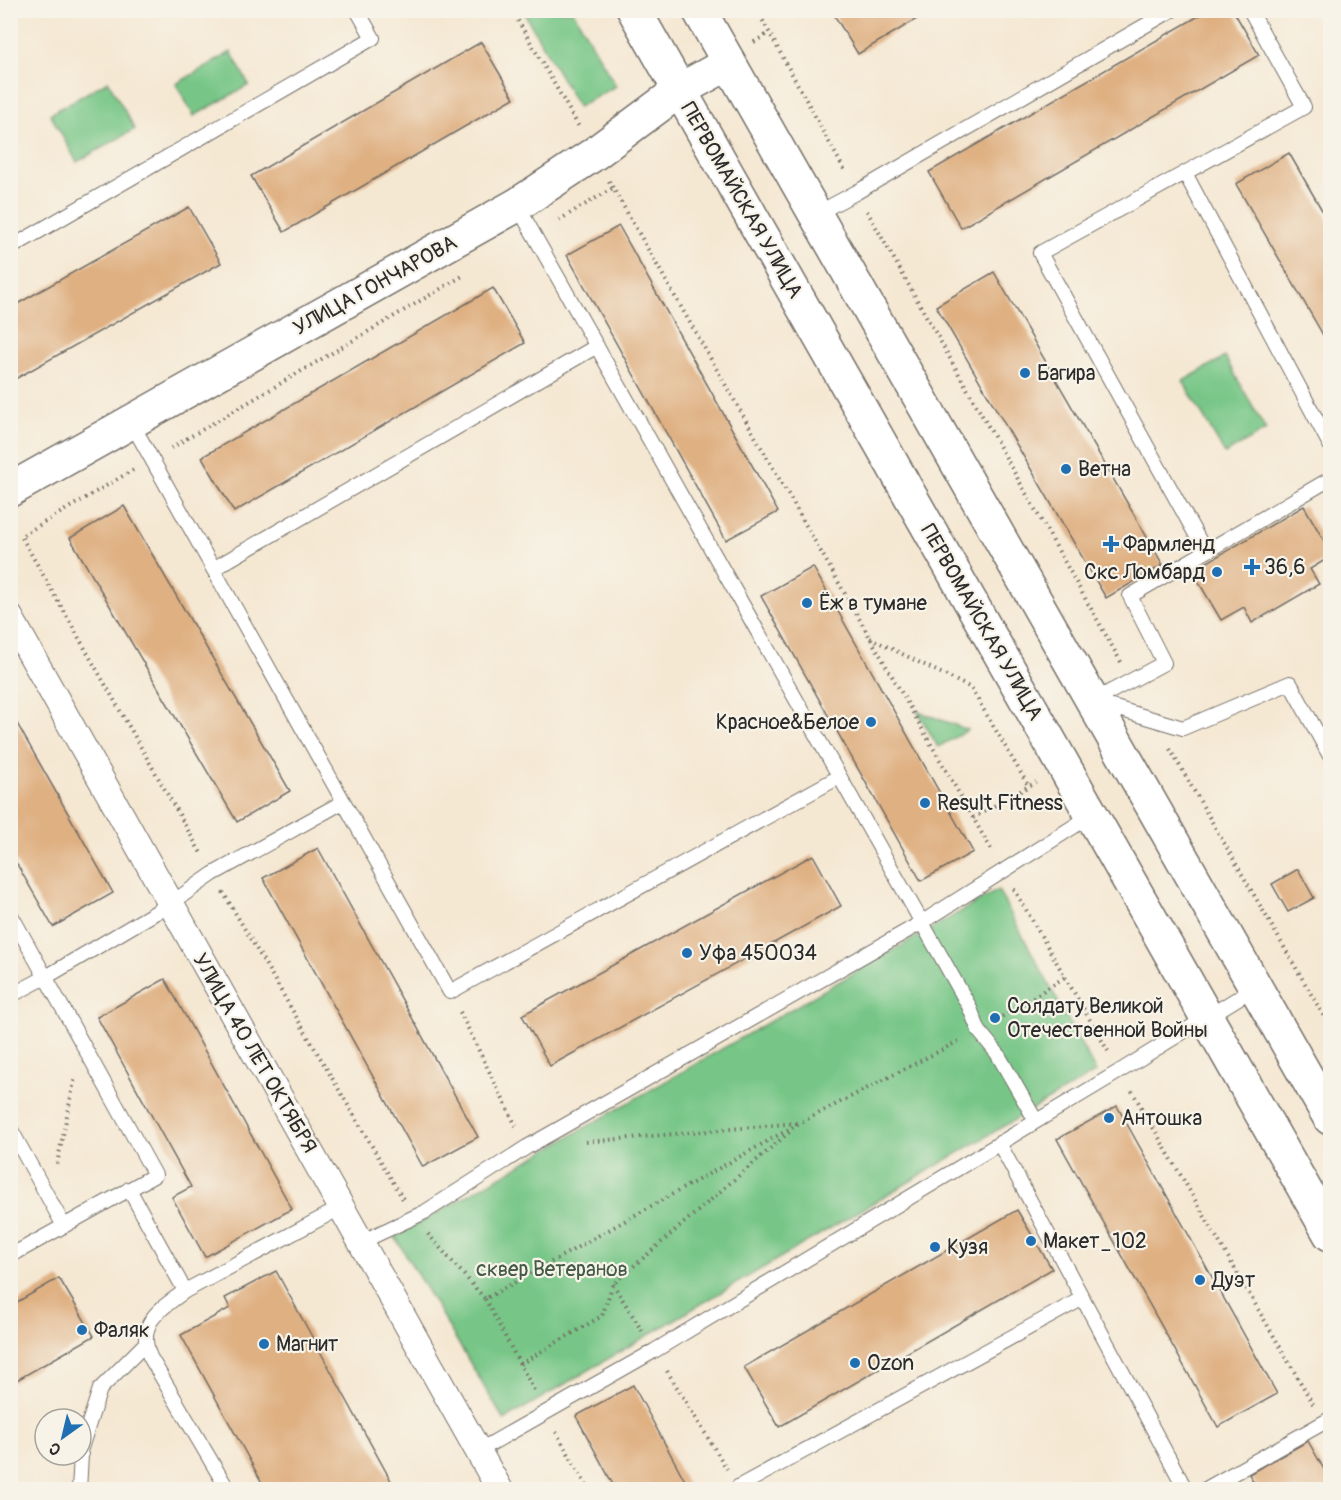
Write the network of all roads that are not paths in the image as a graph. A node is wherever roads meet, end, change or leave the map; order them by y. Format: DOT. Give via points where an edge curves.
graph roads {
  1 [pos="357,10"];
  2 [pos="634,10"];
  3 [pos="699,10"];
  4 [pos="1172,10"];
  5 [pos="1250,10"];
  6 [pos="729,63"];
  7 [pos="680,90"];
  8 [pos="1185,173"];
  9 [pos="517,205"];
  10 [pos="816,214"];
  11 [pos="10,248"];
  12 [pos="597,346"];
  13 [pos="131,422"];
  14 [pos="1330,445"];
  15 [pos="1330,479"];
  16 [pos="10,490"];
  17 [pos="1205,551"];
  18 [pos="213,569"];
  19 [pos="10,617"];
  20 [pos="1093,701"];
  21 [pos="1330,756"];
  22 [pos="839,777"];
  23 [pos="343,802"];
  24 [pos="1092,815"];
  25 [pos="170,904"];
  26 [pos="10,913"];
  27 [pos="921,923"];
  28 [pos="46,977"];
  29 [pos="1256,987"];
  30 [pos="10,996"];
  31 [pos="1207,1017"];
  32 [pos="1326,1100"];
  33 [pos="1036,1121"];
  34 [pos="10,1128"];
  35 [pos="999,1143"];
  36 [pos="129,1189"];
  37 [pos="342,1207"];
  38 [pos="64,1226"];
  39 [pos="1330,1234"];
  40 [pos="361,1242"];
  41 [pos="10,1256"];
  42 [pos="185,1291"];
  43 [pos="1083,1298"];
  44 [pos="145,1344"];
  45 [pos="93,1411"];
  46 [pos="1327,1421"];
  47 [pos="478,1451"];
  48 [pos="80,1467"];
  49 [pos="739,1488"];
  50 [pos="79,1490"];
  51 [pos="228,1490"];
  52 [pos="500,1490"];
  53 [pos="1186,1490"];
  54 [pos="1204,1490"];
  1 -- 11 [label="lane" via="373,38"];
  2 -- 7 [label="main road, ПЕРВОМАЙСКАЯ УЛИЦА"];
  3 -- 6 [label="main road"];
  4 -- 10 [label="lane"];
  5 -- 8 [label="lane" via="1304,107"];
  6 -- 7 [label="main road, УЛИЦА ГОНЧАРОВА"];
  6 -- 10 [label="main road"];
  7 -- 9 [label="main road, УЛИЦА ГОНЧАРОВА"];
  7 -- 24 [label="main road, ПЕРВОМАЙСКАЯ УЛИЦА"];
  8 -- 14 [label="lane"];
  8 -- 17 [label="lane" via="1040,253"];
  9 -- 12 [label="lane"];
  9 -- 13 [label="main road, УЛИЦА ГОНЧАРОВА"];
  10 -- 20 [label="main road"];
  12 -- 18 [label="lane"];
  12 -- 22 [label="lane"];
  13 -- 16 [label="main road, УЛИЦА ГОНЧАРОВА"];
  13 -- 18 [label="lane"];
  15 -- 17 [label="lane"];
  17 -- 20 [label="lane" via="1130,596 1164,663"];
  18 -- 23 [label="lane"];
  19 -- 25 [label="street, УЛИЦА 40 ЛЕТ ОКТЯБРЯ"];
  20 -- 21 [label="lane" via="1183,728 1290,683"];
  20 -- 29 [label="main road"];
  22 -- 23 [label="lane" via="450,992"];
  22 -- 27 [label="lane"];
  23 -- 25 [label="lane" via="213,874"];
  24 -- 27 [label="lane"];
  24 -- 31 [label="main road, ПЕРВОМАЙСКАЯ УЛИЦА"];
  25 -- 28 [label="lane"];
  25 -- 37 [label="street, УЛИЦА 40 ЛЕТ ОКТЯБРЯ"];
  26 -- 28 [label="lane"];
  27 -- 33 [label="lane" via="969,1006 979,1031 997,1053"];
  27 -- 40 [label="lane" via="527,1147 414,1218"];
  28 -- 30 [label="lane"];
  28 -- 36 [label="lane" via="154,1175"];
  29 -- 31 [label="lane"];
  29 -- 32 [label="main road"];
  31 -- 33 [label="lane"];
  31 -- 39 [label="main road, ПЕРВОМАЙСКАЯ УЛИЦА"];
  33 -- 35 [label="lane"];
  34 -- 38 [label="lane"];
  35 -- 43 [label="lane"];
  35 -- 47 [label="lane" via="654,1351"];
  36 -- 38 [label="lane"];
  36 -- 42 [label="lane"];
  37 -- 40 [label="street, УЛИЦА 40 ЛЕТ ОКТЯБРЯ"];
  37 -- 42 [label="lane"];
  38 -- 41 [label="lane"];
  40 -- 47 [label="street, УЛИЦА 40 ЛЕТ ОКТЯБРЯ"];
  42 -- 44 [label="lane" via="152,1318 145,1329"];
  43 -- 49 [label="lane"];
  43 -- 53 [label="lane"];
  44 -- 45 [label="lane" via="100,1389"];
  44 -- 51 [label="lane"];
  46 -- 54 [label="lane"];
  47 -- 52 [label="street, УЛИЦА 40 ЛЕТ ОКТЯБРЯ"];
  48 -- 50 [label="lane"];
}
